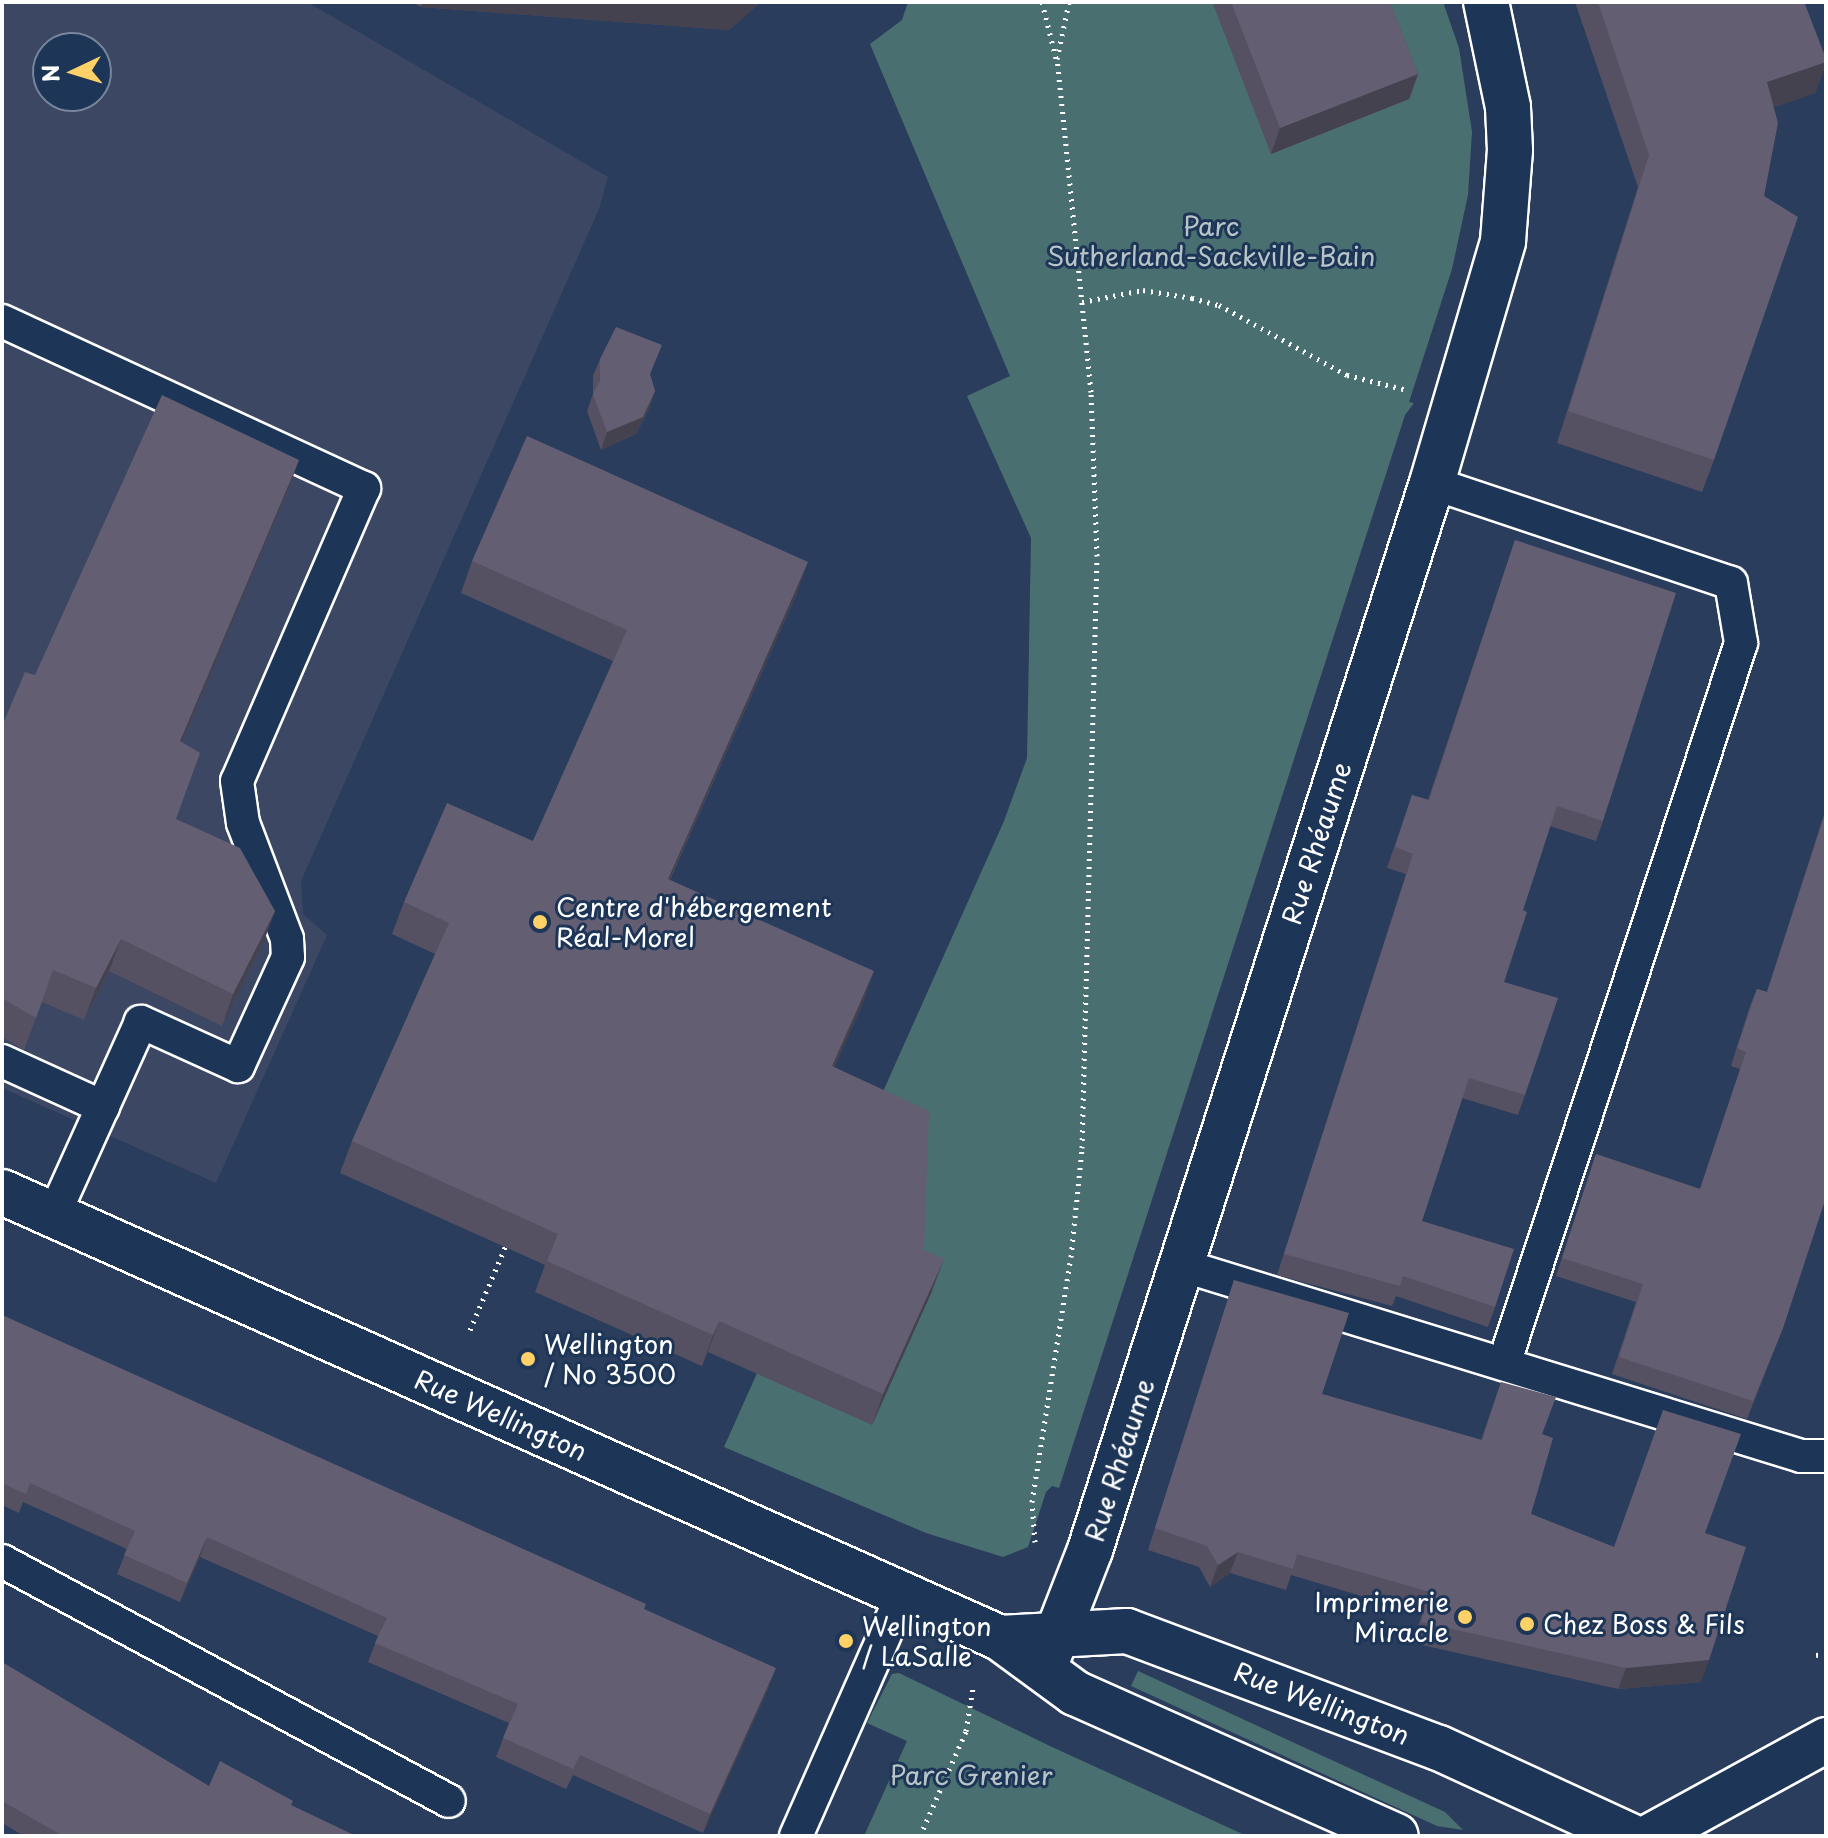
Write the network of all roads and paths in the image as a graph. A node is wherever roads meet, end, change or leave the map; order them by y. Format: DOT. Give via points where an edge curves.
graph roads {
  1 [pos="1042,2"];
  2 [pos="1069,2"];
  3 [pos="1486,2"];
  4 [pos="1057,59"];
  5 [pos="1082,302"];
  6 [pos="2,321"];
  7 [pos="1422,394"];
  8 [pos="1432,483"];
  9 [pos="2,1061"];
  10 [pos="103,1107"];
  11 [pos="2,1192"];
  12 [pos="54,1215"];
  13 [pos="513,1228"];
  14 [pos="1181,1265"];
  15 [pos="470,1330"];
  16 [pos="1504,1364"];
  17 [pos="1826,1456"];
  18 [pos="1037,1554"];
  19 [pos="2,1561"];
  20 [pos="902,1596"];
  21 [pos="1050,1653"];
  22 [pos="1824,1654"];
  23 [pos="1816,1655"];
  24 [pos="973,1688"];
  25 [pos="1826,1740"];
  26 [pos="449,1801"];
  27 [pos="796,1836"];
  28 [pos="920,1836"];
  29 [pos="1396,1836"];
  30 [pos="1630,1836"];
  31 [pos="1651,1836"];
  1 -- 4 [label="path"];
  2 -- 4 [label="path"];
  3 -- 8 [label="main road, Rue Rhéaume" via="1508,107 1503,241"];
  4 -- 5 [label="path"];
  5 -- 7 [label="path" via="1143,290 1219,305 1347,375"];
  5 -- 18 [label="path" via="1097,556 1082,1148 1071,1257 1032,1502"];
  6 -- 10 [label="lane" via="364,488 237,781 243,823 287,939 288,957 238,1066 141,1022"];
  8 -- 14 [label="main road, Rue Rhéaume"];
  8 -- 16 [label="lane" via="1731,583 1741,643"];
  9 -- 10 [label="lane"];
  10 -- 12 [label="lane"];
  11 -- 12 [label="main road, Rue Wellington"];
  12 -- 20 [label="main road, Rue Wellington"];
  13 -- 15 [label="path"];
  14 -- 16 [label="lane"];
  14 -- 21 [label="main road, Rue Rhéaume"];
  16 -- 17 [label="lane" via="1801,1456"];
  19 -- 26 [label="lane"];
  20 -- 21 [label="main road, Rue Wellington"];
  20 -- 27 [label="lane"];
  21 -- 29 [label="main road, Rue Wellington" via="1075,1693"];
  21 -- 30 [label="main road, Rue Wellington" via="1127,1631 1439,1748"];
  22 -- 23 [label="path"];
  24 -- 28 [label="path" via="966,1731"];
  25 -- 31 [label="main road"];
}
